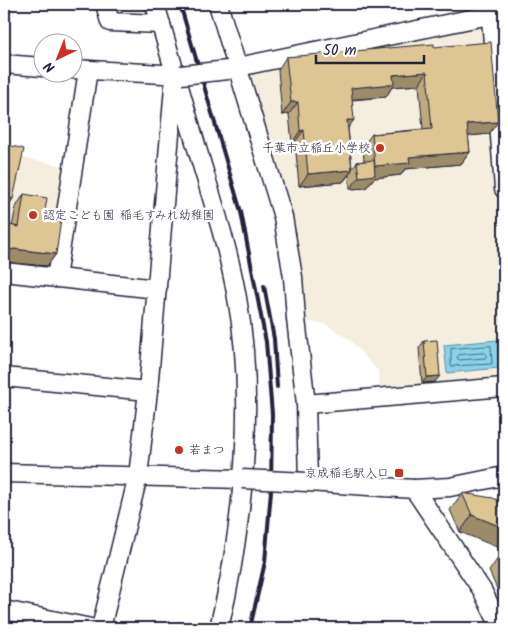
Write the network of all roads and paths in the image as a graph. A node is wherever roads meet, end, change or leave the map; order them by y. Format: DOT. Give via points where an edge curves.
graph roads {
  1 [pos="105,4"];
  2 [pos="156,4"];
  3 [pos="218,4"];
  4 [pos="496,10"];
  5 [pos="161,24"];
  6 [pos="4,64"];
  7 [pos="32,66"];
  8 [pos="233,69"];
  9 [pos="82,70"];
  10 [pos="178,76"];
  11 [pos="79,82"];
  12 [pos="504,189"];
  13 [pos="4,272"];
  14 [pos="56,278"];
  15 [pos="157,289"];
  16 [pos="4,377"];
  17 [pos="504,387"];
  18 [pos="148,391"];
  19 [pos="306,404"];
  20 [pos="4,474"];
  21 [pos="138,476"];
  22 [pos="504,476"];
  23 [pos="242,479"];
  24 [pos="308,482"];
  25 [pos="414,489"];
  26 [pos="4,610"];
  27 [pos="91,628"];
  28 [pos="101,628"];
  29 [pos="220,628"];
  30 [pos="500,628"];
  1 -- 5 [label="street" via="110,22"];
  2 -- 5 [label="street"];
  3 -- 8 [label="street"];
  4 -- 8 [label="street"];
  4 -- 12 [label="street"];
  5 -- 10 [label="street"];
  6 -- 7 [label="street"];
  8 -- 10 [label="street, bridge"];
  8 -- 19 [label="street" via="283,217 293,277"];
  9 -- 10 [label="street"];
  10 -- 15 [label="street"];
  10 -- 23 [label="street" via="238,300 244,351 245,454"];
  11 -- 14 [label="street"];
  13 -- 14 [label="street"];
  14 -- 15 [label="street"];
  15 -- 18 [label="street"];
  16 -- 18 [label="street"];
  17 -- 19 [label="street"];
  18 -- 21 [label="street"];
  19 -- 24 [label="street"];
  20 -- 21 [label="street"];
  21 -- 23 [label="street"];
  21 -- 28 [label="street"];
  22 -- 25 [label="street" via="450,487"];
  23 -- 24 [label="street, bridge"];
  23 -- 29 [label="street" via="231,579"];
  24 -- 25 [label="street"];
  25 -- 30 [label="street" via="482,590"];
  26 -- 27 [label="street"];
}
